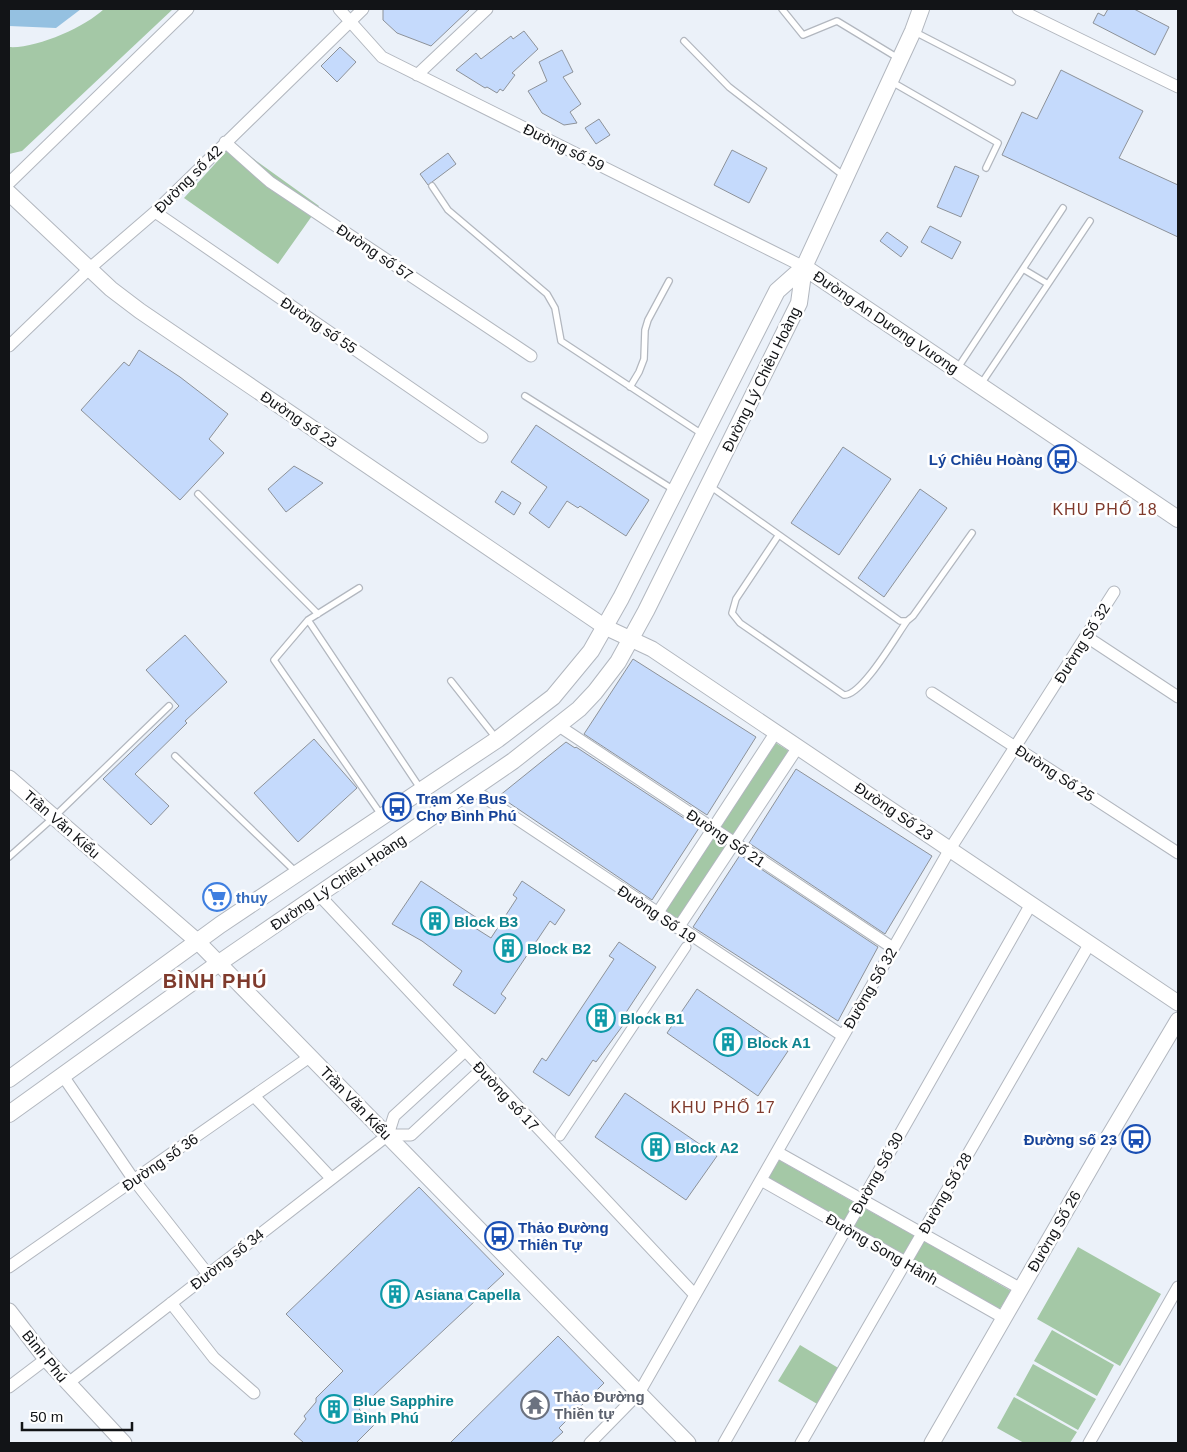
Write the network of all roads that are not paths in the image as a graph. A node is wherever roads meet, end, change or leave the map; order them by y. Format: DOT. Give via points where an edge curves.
graph roads {
  1 [pos="188,9"];
  2 [pos="339,9"];
  3 [pos="363,9"];
  4 [pos="486,9"];
  5 [pos="782,9"];
  6 [pos="921,9"];
  7 [pos="1018,9"];
  8 [pos="350,21"];
  9 [pos="913,31"];
  10 [pos="684,41"];
  11 [pos="900,59"];
  12 [pos="417,75"];
  13 [pos="890,81"];
  14 [pos="1012,82"];
  15 [pos="1178,86"];
  16 [pos="225,142"];
  17 [pos="986,168"];
  18 [pos="846,177"];
  19 [pos="9,183"];
  20 [pos="432,186"];
  21 [pos="9,193"];
  22 [pos="1064,208"];
  23 [pos="155,212"];
  24 [pos="1090,221"];
  25 [pos="804,267"];
  26 [pos="90,268"];
  27 [pos="1023,269"];
  28 [pos="669,281"];
  29 [pos="1048,284"];
  30 [pos="9,346"];
  31 [pos="531,356"];
  32 [pos="957,370"];
  33 [pos="981,385"];
  34 [pos="630,387"];
  35 [pos="525,396"];
  36 [pos="704,435"];
  37 [pos="482,437"];
  38 [pos="708,485"];
  39 [pos="675,491"];
  40 [pos="198,494"];
  41 [pos="1178,519"];
  42 [pos="972,533"];
  43 [pos="778,536"];
  44 [pos="359,588"];
  45 [pos="1114,592"];
  46 [pos="318,614"];
  47 [pos="308,620"];
  48 [pos="907,621"];
  49 [pos="605,627"];
  50 [pos="1087,637"];
  51 [pos="630,640"];
  52 [pos="451,681"];
  53 [pos="932,693"];
  54 [pos="1178,696"];
  55 [pos="169,706"];
  56 [pos="559,726"];
  57 [pos="776,732"];
  58 [pos="498,739"];
  59 [pos="798,747"];
  60 [pos="1016,748"];
  61 [pos="175,756"];
  62 [pos="9,778"];
  63 [pos="472,789"];
  64 [pos="422,790"];
  65 [pos="54,817"];
  66 [pos="382,817"];
  67 [pos="713,829"];
  68 [pos="734,843"];
  69 [pos="950,849"];
  70 [pos="1178,853"];
  71 [pos="9,857"];
  72 [pos="298,873"];
  73 [pos="319,895"];
  74 [pos="1031,904"];
  75 [pos="657,914"];
  76 [pos="678,928"];
  77 [pos="196,941"];
  78 [pos="1090,943"];
  79 [pos="686,948"];
  80 [pos="893,948"];
  81 [pos="219,963"];
  82 [pos="1178,1003"];
  83 [pos="1178,1020"];
  84 [pos="843,1036"];
  85 [pos="465,1051"];
  86 [pos="311,1056"];
  87 [pos="481,1070"];
  88 [pos="63,1076"];
  89 [pos="9,1079"];
  90 [pos="254,1096"];
  91 [pos="9,1114"];
  92 [pos="388,1135"];
  93 [pos="560,1136"];
  94 [pos="777,1152"];
  95 [pos="331,1178"];
  96 [pos="134,1180"];
  97 [pos="761,1180"];
  98 [pos="862,1200"];
  99 [pos="847,1229"];
  100 [pos="922,1234"];
  101 [pos="905,1262"];
  102 [pos="9,1267"];
  103 [pos="208,1273"];
  104 [pos="1178,1287"];
  105 [pos="1021,1289"];
  106 [pos="695,1295"];
  107 [pos="171,1303"];
  108 [pos="9,1311"];
  109 [pos="1004,1318"];
  110 [pos="46,1359"];
  111 [pos="67,1384"];
  112 [pos="9,1387"];
  113 [pos="254,1393"];
  114 [pos="639,1393"];
  115 [pos="122,1443"];
  116 [pos="590,1443"];
  117 [pos="688,1443"];
  118 [pos="724,1443"];
  119 [pos="801,1443"];
  120 [pos="932,1443"];
  121 [pos="1089,1443"];
  1 -- 19 [label="street"];
  2 -- 8 [label="street, Đường số 59"];
  3 -- 8 [label="street, Đường số 42"];
  4 -- 12 [label="street"];
  5 -- 11 [label="lane" via="803,34 837,22"];
  6 -- 9 [label="main road, Đường An Dương Vương"];
  7 -- 15 [label="street"];
  8 -- 12 [label="street, Đường số 59" via="382,57"];
  8 -- 16 [label="street, Đường số 42"];
  9 -- 11 [label="main road, Đường An Dương Vương"];
  9 -- 14 [label="lane"];
  10 -- 18 [label="lane" via="729,87"];
  11 -- 13 [label="main road, Đường An Dương Vương"];
  12 -- 25 [label="street, Đường số 59"];
  13 -- 17 [label="lane" via="998,143"];
  13 -- 18 [label="main road, Đường An Dương Vương"];
  16 -- 23 [label="street, Đường số 42"];
  16 -- 31 [label="street, Đường số 57" via="270,182"];
  18 -- 25 [label="main road, Đường An Dương Vương"];
  20 -- 34 [label="lane" via="448,210 547,294 555,308 561,341"];
  21 -- 26 [label="street, Đường số 23"];
  22 -- 27 [label="lane"];
  23 -- 26 [label="street, Đường số 42"];
  23 -- 37 [label="street, Đường số 55"];
  24 -- 29 [label="lane"];
  25 -- 32 [label="main road, Đường An Dương Vương"];
  25 -- 36 [label="main road, Đường Lý Chiêu Hoàng" via="777,291"];
  25 -- 38 [label="main road, Đường Lý Chiêu Hoàng" via="799,303"];
  26 -- 30 [label="street, Đường số 42"];
  26 -- 49 [label="street, Đường số 23" via="140,311"];
  27 -- 29 [label="lane"];
  27 -- 32 [label="lane"];
  28 -- 34 [label="lane" via="648,320 644,359"];
  29 -- 33 [label="lane"];
  32 -- 33 [label="main road, Đường An Dương Vương"];
  33 -- 41 [label="main road, Đường An Dương Vương"];
  34 -- 36 [label="lane"];
  35 -- 39 [label="lane"];
  36 -- 39 [label="main road, Đường Lý Chiêu Hoàng"];
  38 -- 43 [label="lane"];
  38 -- 51 [label="main road, Đường Lý Chiêu Hoàng"];
  39 -- 49 [label="main road, Đường Lý Chiêu Hoàng"];
  40 -- 46 [label="lane"];
  42 -- 48 [label="lane"];
  43 -- 48 [label="lane" via="900,621"];
  43 -- 48 [label="lane" via="736,599 732,613 740,623 844,695 852,694 873,671"];
  44 -- 46 [label="lane"];
  45 -- 50 [label="street, Đường Số 32"];
  46 -- 47 [label="lane"];
  47 -- 64 [label="lane"];
  47 -- 66 [label="lane" via="274,660"];
  49 -- 51 [label="street, Đường Số 23"];
  49 -- 58 [label="main road, Đường Lý Chiêu Hoàng" via="592,652 553,698"];
  50 -- 54 [label="street"];
  50 -- 60 [label="street, Đường Số 32"];
  51 -- 56 [label="main road, Đường Lý Chiêu Hoàng" via="595,692"];
  51 -- 57 [label="street, Đường Số 23" via="652,649"];
  52 -- 58 [label="lane"];
  53 -- 60 [label="street, Đường Số 25"];
  55 -- 65 [label="lane"];
  56 -- 63 [label="main road, Đường Lý Chiêu Hoàng"];
  56 -- 67 [label="street, Đường Số 21"];
  57 -- 59 [label="street, Đường Số 23"];
  57 -- 67 [label="street"];
  58 -- 64 [label="main road, Đường Lý Chiêu Hoàng"];
  59 -- 68 [label="street"];
  59 -- 69 [label="street, Đường Số 23"];
  60 -- 69 [label="street, Đường Số 32"];
  60 -- 70 [label="street, Đường Số 25"];
  61 -- 72 [label="lane"];
  62 -- 65 [label="street, Trần Văn Kiểu"];
  63 -- 73 [label="main road, Đường Lý Chiêu Hoàng"];
  63 -- 75 [label="street, Đường Số 19"];
  64 -- 66 [label="main road, Đường Lý Chiêu Hoàng"];
  65 -- 71 [label="lane"];
  65 -- 77 [label="street, Trần Văn Kiểu"];
  66 -- 72 [label="main road, Đường Lý Chiêu Hoàng"];
  67 -- 68 [label="street, Đường Số 21"];
  67 -- 75 [label="street"];
  68 -- 76 [label="street"];
  68 -- 80 [label="street, Đường Số 21"];
  69 -- 74 [label="street, Đường Số 23"];
  69 -- 80 [label="street, Đường Số 32"];
  72 -- 77 [label="main road, Đường Lý Chiêu Hoàng"];
  73 -- 81 [label="main road, Đường Lý Chiêu Hoàng"];
  73 -- 85 [label="street, Đường số 17"];
  74 -- 78 [label="street, Đường Số 23"];
  74 -- 98 [label="street, Đường Số 30"];
  75 -- 76 [label="street, Đường Số 19"];
  76 -- 84 [label="street, Đường Số 19"];
  77 -- 81 [label="street, Trần Văn Kiểu"];
  77 -- 89 [label="main road, Đường Lý Chiêu Hoàng"];
  78 -- 82 [label="street, Đường Số 23"];
  78 -- 100 [label="street, Đường Số 28"];
  79 -- 93 [label="street"];
  80 -- 84 [label="street, Đường Số 32"];
  81 -- 86 [label="street, Trần Văn Kiểu"];
  81 -- 88 [label="main road, Đường Lý Chiêu Hoàng"];
  83 -- 105 [label="street, Đường Số 26"];
  84 -- 94 [label="street, Đường Số 32"];
  85 -- 87 [label="street, Đường số 17"];
  85 -- 92 [label="street, Đường số 34" via="394,1116"];
  86 -- 90 [label="street, Đường số 36"];
  86 -- 92 [label="street, Trần Văn Kiểu"];
  87 -- 92 [label="street" via="412,1135"];
  87 -- 106 [label="street, Đường số 17"];
  88 -- 91 [label="main road, Đường Lý Chiêu Hoàng"];
  88 -- 96 [label="street"];
  90 -- 95 [label="street"];
  90 -- 96 [label="street, Đường số 36"];
  92 -- 95 [label="street, Đường số 34"];
  92 -- 114 [label="street, Trần Văn Kiểu"];
  94 -- 97 [label="street, Đường Số 32"];
  94 -- 98 [label="street"];
  95 -- 103 [label="street, Đường số 34"];
  96 -- 102 [label="street, Đường số 36"];
  96 -- 103 [label="street"];
  97 -- 99 [label="street, Đường Song Hành"];
  97 -- 106 [label="street, Đường Số 32"];
  98 -- 99 [label="street, Đường Số 30"];
  98 -- 100 [label="street"];
  99 -- 101 [label="street, Đường Song Hành"];
  99 -- 118 [label="street, Đường Số 30"];
  100 -- 101 [label="street, Đường Số 28"];
  100 -- 105 [label="street"];
  101 -- 109 [label="street, Đường Song Hành"];
  101 -- 119 [label="street, Đường Số 28"];
  103 -- 107 [label="street, Đường số 34"];
  104 -- 121 [label="street"];
  105 -- 109 [label="street, Đường Số 26"];
  106 -- 114 [label="street, Đường Số 32"];
  107 -- 111 [label="street, Đường số 34"];
  107 -- 113 [label="street" via="214,1358"];
  108 -- 110 [label="street, Bình Phú"];
  109 -- 120 [label="street, Đường Số 26"];
  110 -- 111 [label="street, Bình Phú"];
  110 -- 112 [label="street"];
  111 -- 115 [label="street, Bình Phú"];
  114 -- 116 [label="street"];
  114 -- 117 [label="street, Trần Văn Kiểu"];
}
